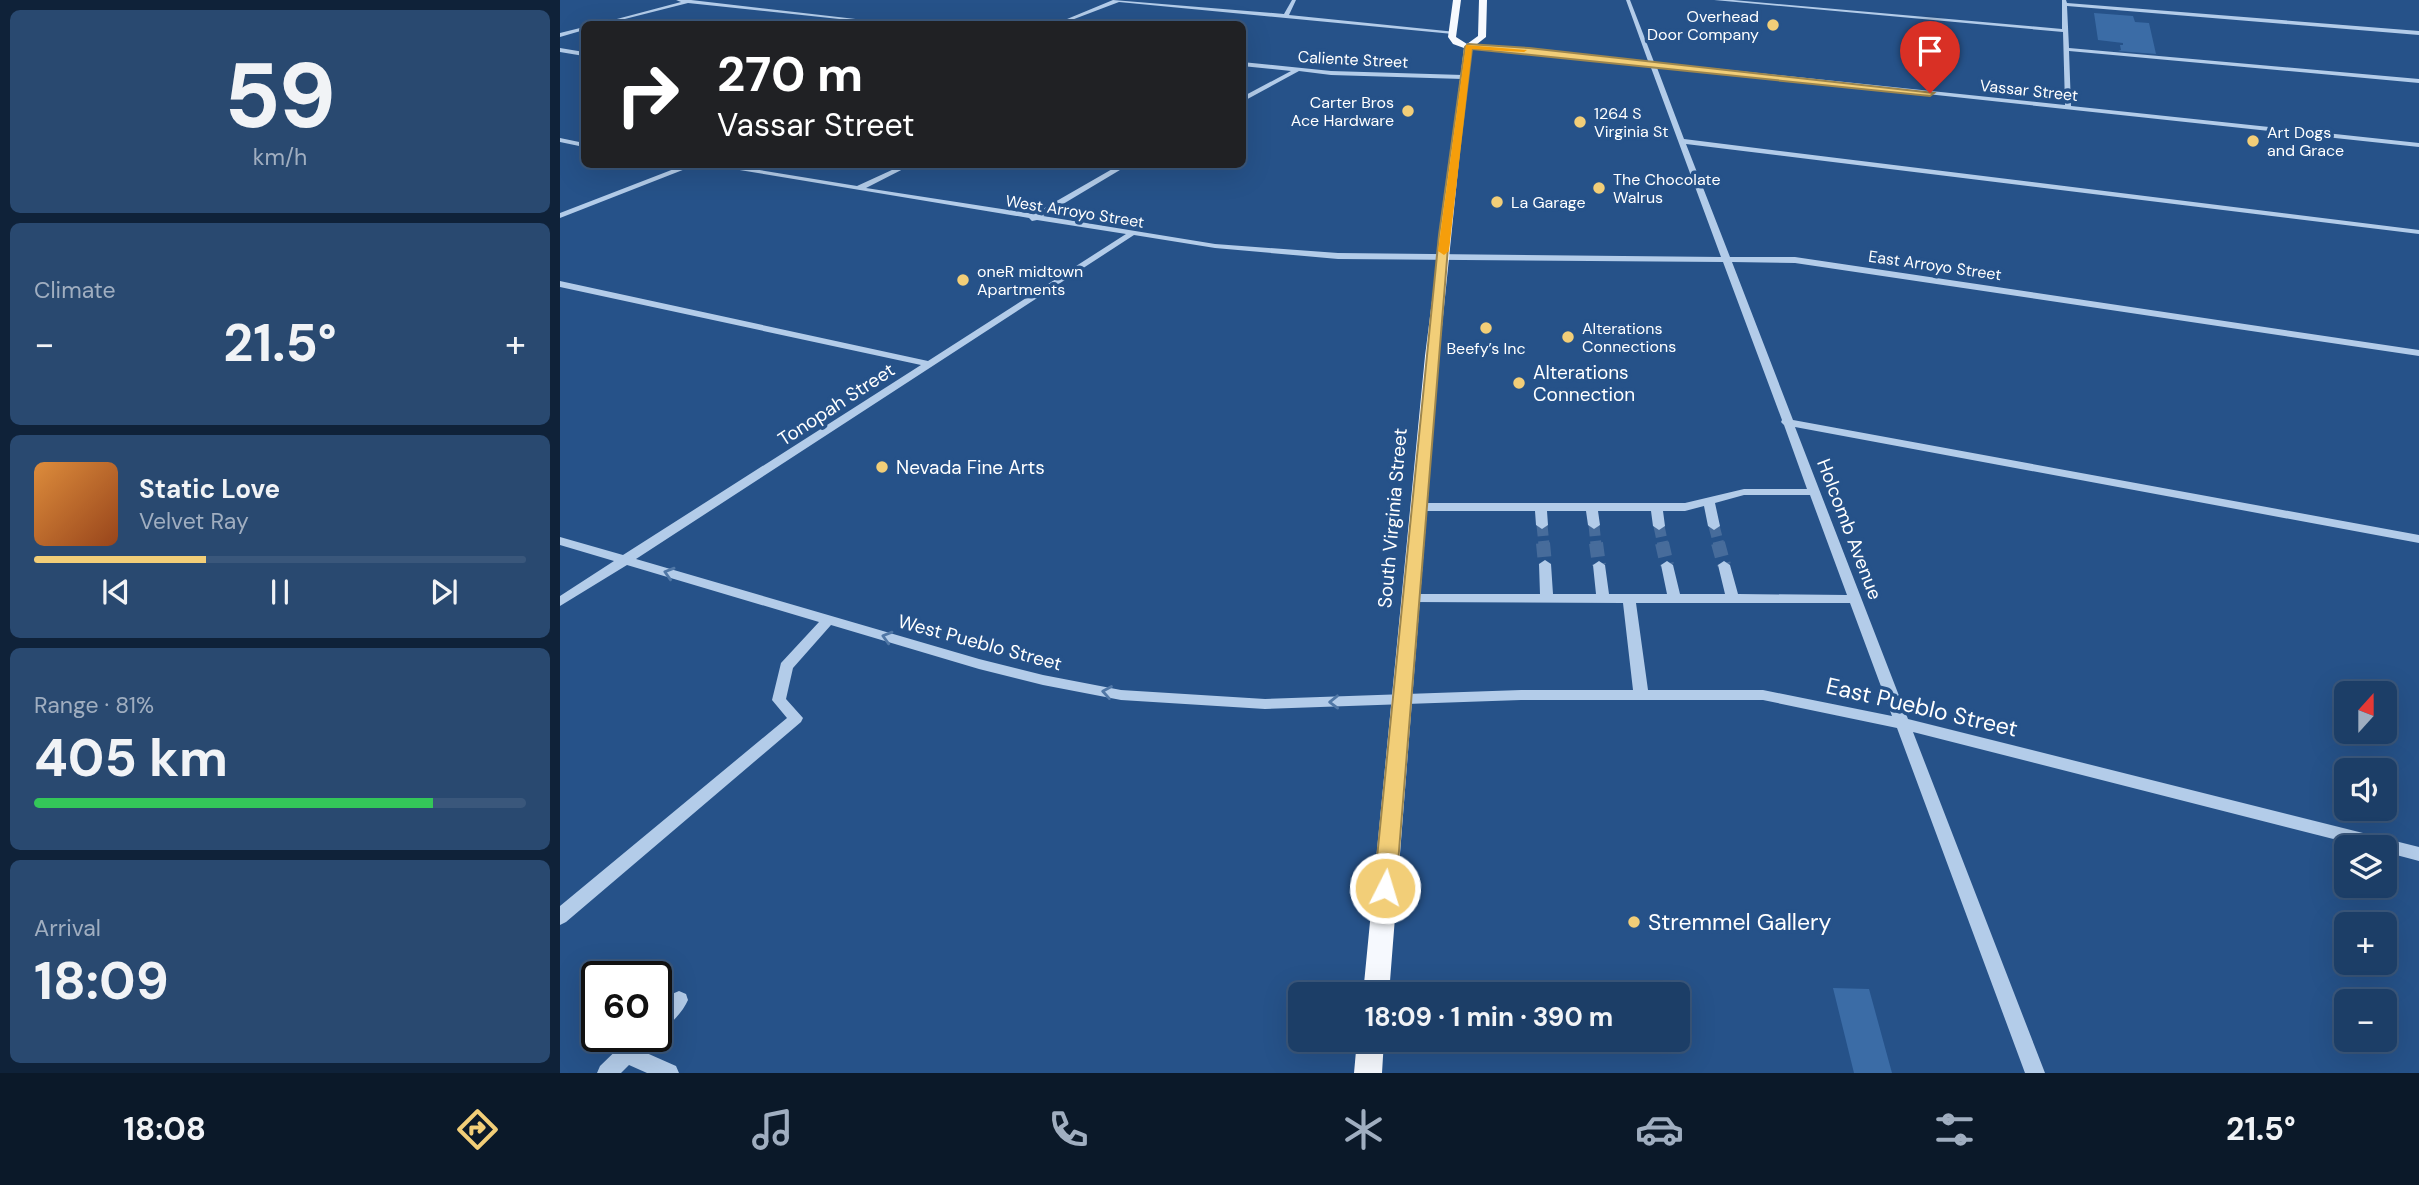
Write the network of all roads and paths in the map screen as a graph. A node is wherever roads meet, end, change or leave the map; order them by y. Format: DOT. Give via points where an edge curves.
graph roads {
  1 [pos="678,0"];
  2 [pos="1118,0"];
  3 [pos="1294,0"];
  4 [pos="1457,0"];
  5 [pos="1483,0"];
  6 [pos="1628,0"];
  7 [pos="1716,0"];
  8 [pos="691,1"];
  9 [pos="2064,2"];
  10 [pos="1285,17"];
  11 [pos="613,21"];
  12 [pos="869,21"];
  13 [pos="1066,21"];
  14 [pos="581,30"];
  15 [pos="2065,31"];
  16 [pos="1453,32"];
  17 [pos="2419,33"];
  18 [pos="560,35"];
  19 [pos="1468,47"];
  20 [pos="2065,49"];
  21 [pos="560,50"];
  22 [pos="581,54"];
  23 [pos="1246,64"];
  24 [pos="1650,64"];
  25 [pos="1297,70"];
  26 [pos="1463,77"];
  27 [pos="2419,81"];
  28 [pos="1246,98"];
  29 [pos="2068,108"];
  30 [pos="560,141"];
  31 [pos="1680,141"];
  32 [pos="581,144"];
  33 [pos="2419,145"];
  34 [pos="685,168"];
  35 [pos="729,168"];
  36 [pos="904,168"];
  37 [pos="1120,168"];
  38 [pos="857,190"];
  39 [pos="560,216"];
  40 [pos="1032,219"];
  41 [pos="2419,232"];
  42 [pos="1130,235"];
  43 [pos="1443,257"];
  44 [pos="1724,259"];
  45 [pos="560,284"];
  46 [pos="2419,353"];
  47 [pos="929,364"];
  48 [pos="1786,422"];
  49 [pos="1814,492"];
  50 [pos="1709,502"];
  51 [pos="1420,507"];
  52 [pos="1541,507"];
  53 [pos="1592,507"];
  54 [pos="1656,507"];
  55 [pos="1542,525"];
  56 [pos="1594,525"];
  57 [pos="1659,526"];
  58 [pos="1714,526"];
  59 [pos="2419,539"];
  60 [pos="560,541"];
  61 [pos="626,560"];
  62 [pos="1545,564"];
  63 [pos="1599,565"];
  64 [pos="1667,565"];
  65 [pos="1724,565"];
  66 [pos="1412,597"];
  67 [pos="1547,598"];
  68 [pos="1603,598"];
  69 [pos="1629,598"];
  70 [pos="1674,599"];
  71 [pos="1733,599"];
  72 [pos="1855,599"];
  73 [pos="560,602"];
  74 [pos="828,620"];
  75 [pos="1641,695"];
  76 [pos="1403,701"];
  77 [pos="1902,723"];
  78 [pos="2419,854"];
  79 [pos="560,917"];
  80 [pos="1377,982"];
  81 [pos="679,1000"];
  82 [pos="672,1007"];
  83 [pos="1370,1052"];
  84 [pos="626,1054"];
  85 [pos="607,1073"];
  86 [pos="669,1073"];
  87 [pos="1368,1073"];
  88 [pos="2035,1073"];
  1 -- 8 [label="street"];
  2 -- 10 [label="street"];
  2 -- 13 [label="street"];
  3 -- 10 [label="street"];
  4 -- 16 [label="main road"];
  5 -- 19 [label="main road, South Virginia Street" via="1482,37"];
  6 -- 24 [label="street, Holcomb Avenue"];
  7 -- 15 [label="street"];
  8 -- 11 [label="street"];
  8 -- 12 [label="street"];
  9 -- 15 [label="street"];
  9 -- 17 [label="street"];
  10 -- 16 [label="street"];
  14 -- 18 [label="street"];
  15 -- 20 [label="street"];
  16 -- 19 [label="main road" via="1456,42"];
  19 -- 24 [label="street, Vassar Street"];
  19 -- 26 [label="main road, South Virginia Street"];
  20 -- 27 [label="street"];
  20 -- 29 [label="street"];
  21 -- 22 [label="street"];
  23 -- 25 [label="street, Caliente Street"];
  24 -- 29 [label="street, Vassar Street"];
  24 -- 31 [label="street, Holcomb Avenue"];
  25 -- 26 [label="street, Caliente Street"];
  25 -- 28 [label="street"];
  26 -- 43 [label="main road, South Virginia Street"];
  29 -- 33 [label="street, Vassar Street"];
  30 -- 32 [label="street"];
  31 -- 41 [label="street"];
  31 -- 44 [label="street, Holcomb Avenue"];
  34 -- 39 [label="street"];
  35 -- 38 [label="street, West Arroyo Street"];
  36 -- 38 [label="street"];
  37 -- 40 [label="street"];
  38 -- 40 [label="street, West Arroyo Street"];
  40 -- 42 [label="street, West Arroyo Street"];
  42 -- 43 [label="street, West Arroyo Street" via="1273,252"];
  42 -- 47 [label="street, Tonopah Street"];
  43 -- 44 [label="street, East Arroyo Street"];
  43 -- 51 [label="main road, South Virginia Street"];
  44 -- 46 [label="street, East Arroyo Street" via="1795,260"];
  44 -- 48 [label="street, Holcomb Avenue"];
  45 -- 47 [label="street"];
  47 -- 61 [label="street, Tonopah Street"];
  48 -- 49 [label="street, Holcomb Avenue"];
  48 -- 59 [label="street"];
  49 -- 50 [label="street" via="1744,492"];
  49 -- 72 [label="street, Holcomb Avenue"];
  50 -- 54 [label="street"];
  50 -- 58 [label="street"];
  51 -- 52 [label="street"];
  51 -- 66 [label="main road, South Virginia Street"];
  52 -- 53 [label="street"];
  52 -- 55 [label="street"];
  53 -- 54 [label="street"];
  53 -- 56 [label="street"];
  54 -- 57 [label="street"];
  60 -- 61 [label="street, West Pueblo Street"];
  61 -- 73 [label="street, Tonopah Street"];
  74 -- 61 [label="street, West Pueblo Street, one-way"];
  62 -- 67 [label="street"];
  63 -- 68 [label="street"];
  64 -- 70 [label="street"];
  65 -- 71 [label="street"];
  66 -- 67 [label="street"];
  66 -- 76 [label="main road, South Virginia Street"];
  67 -- 68 [label="street"];
  68 -- 69 [label="street"];
  69 -- 70 [label="street"];
  69 -- 75 [label="street"];
  70 -- 71 [label="street"];
  71 -- 72 [label="street"];
  72 -- 77 [label="street, Holcomb Avenue"];
  76 -- 74 [label="street, West Pueblo Street, one-way" via="1265,704 1121,695 1043,680"];
  74 -- 79 [label="street" via="786,666 779,700 796,718"];
  75 -- 76 [label="street, East Pueblo Street"];
  75 -- 77 [label="street, East Pueblo Street" via="1763,695"];
  76 -- 80 [label="main road, South Virginia Street"];
  77 -- 78 [label="street, East Pueblo Street"];
  77 -- 88 [label="street, Holcomb Avenue"];
  81 -- 82 [label="street"];
  83 -- 87 [label="main road"];
  84 -- 85 [label="street"];
  84 -- 86 [label="street"];
}
